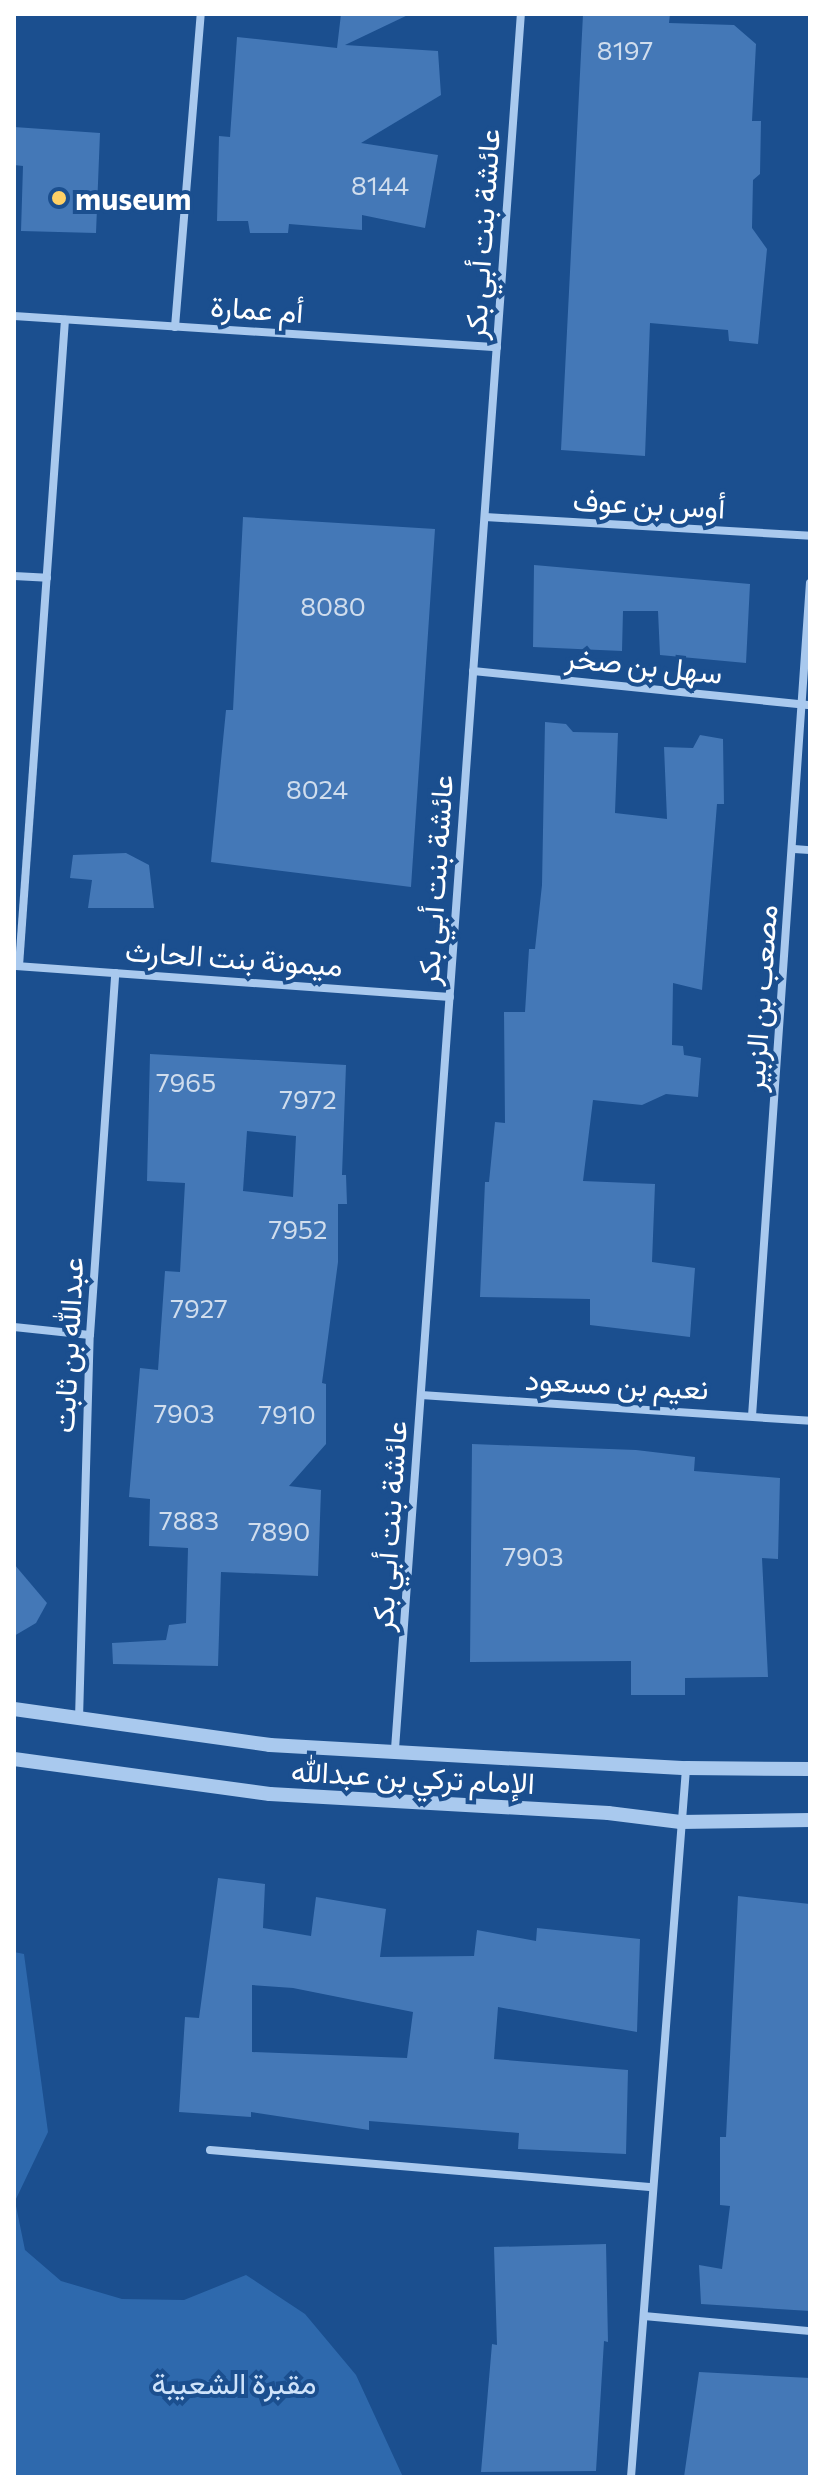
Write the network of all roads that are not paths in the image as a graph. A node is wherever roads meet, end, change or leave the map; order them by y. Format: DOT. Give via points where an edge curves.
graph roads {
  1 [pos="201,14"];
  2 [pos="521,14"];
  3 [pos="14,316"];
  4 [pos="65,320"];
  5 [pos="175,327"];
  6 [pos="497,347"];
  7 [pos="485,517"];
  8 [pos="810,536"];
  9 [pos="14,576"];
  10 [pos="47,578"];
  11 [pos="810,583"];
  12 [pos="473,671"];
  13 [pos="806,704"];
  14 [pos="794,849"];
  15 [pos="810,850"];
  16 [pos="16,966"];
  17 [pos="115,973"];
  18 [pos="450,997"];
  19 [pos="14,1327"];
  20 [pos="90,1335"];
  21 [pos="421,1395"];
  22 [pos="752,1416"];
  23 [pos="810,1421"];
  24 [pos="14,1709"];
  25 [pos="79,1720"];
  26 [pos="395,1749"];
  27 [pos="14,1759"];
  28 [pos="686,1768"];
  29 [pos="810,1769"];
  30 [pos="810,1820"];
  31 [pos="680,1822"];
  32 [pos="210,2150"];
  33 [pos="652,2187"];
  34 [pos="644,2316"];
  35 [pos="810,2331"];
  36 [pos="631,2477"];
  1 -- 5 [label="street"];
  2 -- 6 [label="street, عائشة بنت أبي بكر"];
  3 -- 4 [label="street, أم عمارة"];
  4 -- 5 [label="street, أم عمارة"];
  4 -- 10 [label="street"];
  5 -- 6 [label="street, أم عمارة"];
  6 -- 7 [label="street, عائشة بنت أبي بكر"];
  7 -- 8 [label="street, أوس بن عوف"];
  7 -- 12 [label="street, عائشة بنت أبي بكر"];
  9 -- 10 [label="street"];
  10 -- 16 [label="street"];
  11 -- 13 [label="street, مصعب بن الزبير"];
  12 -- 13 [label="street, سهل بن صخر"];
  12 -- 18 [label="street, عائشة بنت أبي بكر"];
  13 -- 14 [label="street, مصعب بن الزبير"];
  14 -- 15 [label="street"];
  14 -- 22 [label="street, مصعب بن الزبير"];
  16 -- 17 [label="street, ميمونة بنت الحارث"];
  17 -- 18 [label="street, ميمونة بنت الحارث"];
  17 -- 20 [label="street, عبدالله بن ثابت"];
  18 -- 21 [label="street, عائشة بنت أبي بكر"];
  19 -- 20 [label="street"];
  20 -- 25 [label="street, عبدالله بن ثابت"];
  21 -- 22 [label="street, نعيم بن مسعود"];
  21 -- 26 [label="street, عائشة بنت أبي بكر"];
  22 -- 23 [label="street, نعيم بن مسعود"];
  24 -- 25 [label="street, الإمام تركي بن عبدالله"];
  25 -- 26 [label="street, الإمام تركي بن عبدالله" via="270,1745"];
  26 -- 28 [label="street, الإمام تركي بن عبدالله"];
  27 -- 31 [label="street, الإمام تركي بن عبدالله" via="270,1794"];
  28 -- 29 [label="street, الإمام تركي بن عبدالله"];
  28 -- 31 [label="street"];
  30 -- 31 [label="street, الإمام تركي بن عبدالله"];
  31 -- 33 [label="street"];
  32 -- 33 [label="street"];
  33 -- 34 [label="street"];
  34 -- 35 [label="street"];
  34 -- 36 [label="street"];
}
